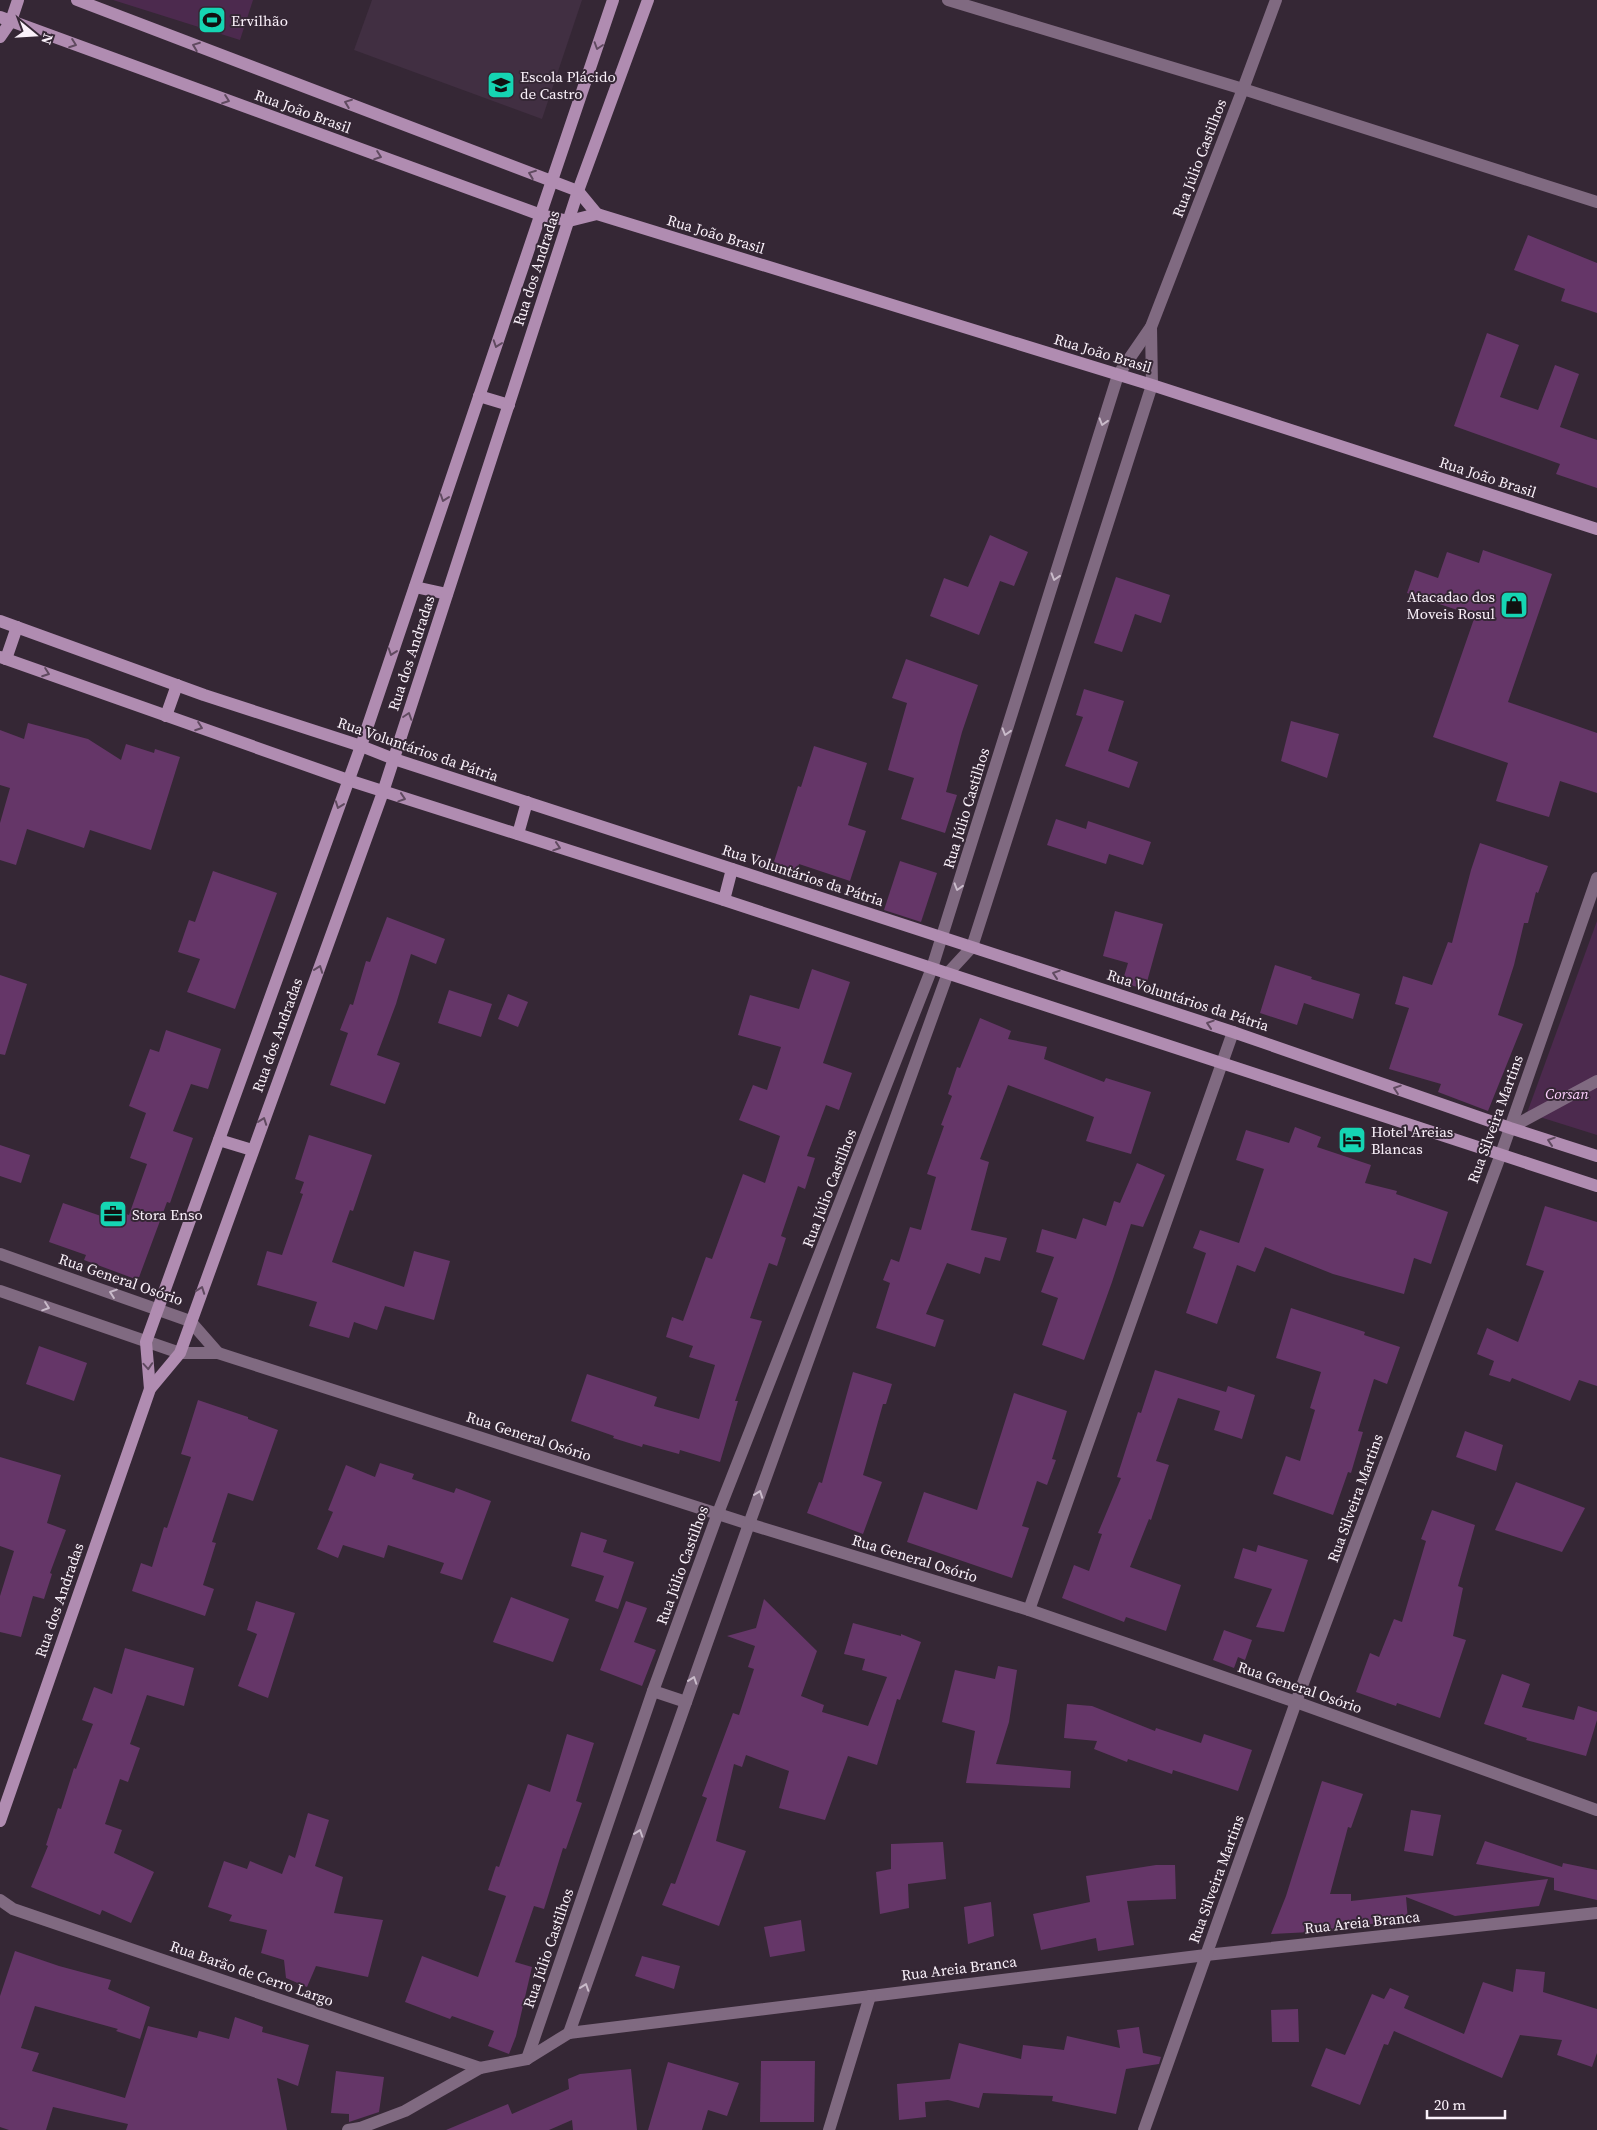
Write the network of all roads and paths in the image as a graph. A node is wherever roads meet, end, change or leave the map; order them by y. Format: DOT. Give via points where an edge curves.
graph roads {
  1 [pos="18,0"];
  2 [pos="77,0"];
  3 [pos="613,0"];
  4 [pos="648,0"];
  5 [pos="948,0"];
  6 [pos="1276,0"];
  7 [pos="6,19"];
  8 [pos="0,37"];
  9 [pos="1243,89"];
  10 [pos="553,182"];
  11 [pos="578,191"];
  12 [pos="1597,202"];
  13 [pos="597,214"];
  14 [pos="542,216"];
  15 [pos="569,221"];
  16 [pos="1151,327"];
  17 [pos="1118,376"];
  18 [pos="1152,386"];
  19 [pos="479,396"];
  20 [pos="509,406"];
  21 [pos="1597,529"];
  22 [pos="414,586"];
  23 [pos="447,594"];
  24 [pos="0,621"];
  25 [pos="16,627"];
  26 [pos="3,658"];
  27 [pos="177,685"];
  28 [pos="166,716"];
  29 [pos="360,746"];
  30 [pos="394,759"];
  31 [pos="348,780"];
  32 [pos="383,792"];
  33 [pos="527,802"];
  34 [pos="518,834"];
  35 [pos="732,869"];
  36 [pos="1597,878"];
  37 [pos="724,900"];
  38 [pos="942,938"];
  39 [pos="972,947"];
  40 [pos="932,968"];
  41 [pos="948,973"];
  42 [pos="1233,1032"];
  43 [pos="1223,1062"];
  44 [pos="1597,1081"];
  45 [pos="1510,1128"];
  46 [pos="219,1140"];
  47 [pos="252,1150"];
  48 [pos="1501,1154"];
  49 [pos="1597,1156"];
  50 [pos="1597,1186"];
  51 [pos="0,1254"];
  52 [pos="0,1291"];
  53 [pos="158,1309"];
  54 [pos="190,1321"];
  55 [pos="146,1342"];
  56 [pos="180,1353"];
  57 [pos="218,1354"];
  58 [pos="150,1389"];
  59 [pos="718,1513"];
  60 [pos="749,1524"];
  61 [pos="1029,1610"];
  62 [pos="653,1691"];
  63 [pos="686,1702"];
  64 [pos="1296,1702"];
  65 [pos="1597,1810"];
  66 [pos="0,1821"];
  67 [pos="0,1900"];
  68 [pos="6,1910"];
  69 [pos="1597,1913"];
  70 [pos="1206,1955"];
  71 [pos="870,1996"];
  72 [pos="569,2032"];
  73 [pos="527,2059"];
  74 [pos="480,2068"];
  75 [pos="348,2130"];
  76 [pos="829,2130"];
  77 [pos="1144,2130"];
  1 -- 7 [label="street"];
  10 -- 2 [label="street, Rua João Brasil, one-way"];
  3 -- 10 [label="street, Rua dos Andradas, one-way"];
  4 -- 11 [label="street, Rua dos Andradas"];
  5 -- 9 [label="street"];
  6 -- 9 [label="street, Rua Júlio Castilhos"];
  7 -- 8 [label="street"];
  7 -- 14 [label="street, Rua João Brasil, one-way"];
  9 -- 12 [label="street"];
  9 -- 16 [label="street, Rua Júlio Castilhos"];
  10 -- 11 [label="street, Rua João Brasil"];
  10 -- 14 [label="street, Rua dos Andradas"];
  11 -- 13 [label="street"];
  11 -- 15 [label="street, Rua dos Andradas"];
  13 -- 15 [label="street, Rua João Brasil"];
  13 -- 17 [label="street, Rua João Brasil"];
  14 -- 15 [label="street, Rua João Brasil"];
  14 -- 19 [label="street, Rua dos Andradas, one-way"];
  15 -- 20 [label="street, Rua dos Andradas"];
  16 -- 17 [label="street, Rua Júlio Castilhos"];
  16 -- 18 [label="street, Rua Júlio Castilhos"];
  17 -- 18 [label="street, Rua João Brasil"];
  17 -- 38 [label="street, Rua Júlio Castilhos, one-way"];
  18 -- 21 [label="street, Rua João Brasil"];
  18 -- 39 [label="street, Rua Júlio Castilhos"];
  19 -- 20 [label="street"];
  19 -- 22 [label="street, Rua dos Andradas, one-way"];
  20 -- 23 [label="street, Rua dos Andradas"];
  22 -- 23 [label="street"];
  22 -- 29 [label="street, Rua dos Andradas, one-way"];
  30 -- 23 [label="street, Rua dos Andradas, one-way"];
  24 -- 25 [label="street, Rua Voluntários da Pátria"];
  25 -- 26 [label="street"];
  25 -- 27 [label="street, Rua Voluntários da Pátria"];
  26 -- 28 [label="street, one-way"];
  27 -- 28 [label="street"];
  27 -- 29 [label="street, Rua Voluntários da Pátria"];
  28 -- 31 [label="street, one-way"];
  29 -- 30 [label="street, Rua Voluntários da Pátria"];
  29 -- 31 [label="street, Rua dos Andradas"];
  30 -- 32 [label="street, Rua dos Andradas"];
  30 -- 33 [label="street, Rua Voluntários da Pátria"];
  31 -- 32 [label="street"];
  31 -- 46 [label="street, Rua dos Andradas, one-way"];
  32 -- 34 [label="street, one-way"];
  47 -- 32 [label="street, Rua dos Andradas, one-way"];
  33 -- 34 [label="street"];
  33 -- 35 [label="street, Rua Voluntários da Pátria"];
  34 -- 37 [label="street, one-way"];
  35 -- 37 [label="street"];
  35 -- 38 [label="street, Rua Voluntários da Pátria"];
  36 -- 45 [label="street, Rua Silveira Martins"];
  37 -- 40 [label="street"];
  38 -- 39 [label="street, Rua Voluntários da Pátria"];
  38 -- 40 [label="street, Rua Júlio Castilhos"];
  39 -- 41 [label="street, Rua Júlio Castilhos"];
  42 -- 39 [label="street, Rua Voluntários da Pátria, one-way"];
  40 -- 41 [label="street"];
  40 -- 59 [label="street, Rua Júlio Castilhos"];
  41 -- 43 [label="street"];
  60 -- 41 [label="street, Rua Júlio Castilhos, one-way"];
  42 -- 43 [label="street"];
  45 -- 42 [label="street, Rua Voluntários da Pátria, one-way"];
  43 -- 48 [label="street"];
  43 -- 61 [label="street"];
  44 -- 45 [label="street"];
  45 -- 48 [label="street, Rua Silveira Martins"];
  49 -- 45 [label="street, Rua Voluntários da Pátria, one-way"];
  46 -- 47 [label="street"];
  46 -- 53 [label="street, Rua dos Andradas"];
  54 -- 47 [label="street, Rua dos Andradas, one-way"];
  48 -- 50 [label="street"];
  48 -- 64 [label="street, Rua Silveira Martins"];
  53 -- 51 [label="street, Rua General Osório, one-way"];
  52 -- 55 [label="street, Rua General Osório, one-way"];
  53 -- 54 [label="street, Rua General Osório"];
  53 -- 55 [label="street, Rua dos Andradas"];
  54 -- 56 [label="street, Rua dos Andradas"];
  54 -- 57 [label="street, Rua General Osório"];
  55 -- 56 [label="street, Rua General Osório"];
  55 -- 58 [label="street, Rua dos Andradas, one-way"];
  56 -- 57 [label="street, Rua General Osório"];
  56 -- 58 [label="street, Rua dos Andradas"];
  57 -- 59 [label="street, Rua General Osório"];
  58 -- 66 [label="street, Rua dos Andradas"];
  59 -- 60 [label="street, Rua General Osório"];
  59 -- 62 [label="street, Rua Júlio Castilhos"];
  60 -- 61 [label="street, Rua General Osório"];
  63 -- 60 [label="street, Rua Júlio Castilhos, one-way"];
  61 -- 64 [label="street, Rua General Osório"];
  62 -- 63 [label="street"];
  62 -- 73 [label="street, Rua Júlio Castilhos"];
  72 -- 63 [label="street, Rua Júlio Castilhos, one-way"];
  64 -- 65 [label="street, Rua General Osório"];
  64 -- 70 [label="street, Rua Silveira Martins"];
  67 -- 68 [label="street, Rua Barão de Cerro Largo"];
  68 -- 74 [label="street, Rua Barão de Cerro Largo"];
  69 -- 70 [label="street, Rua Areia Branca"];
  70 -- 71 [label="street, Rua Areia Branca"];
  70 -- 77 [label="street, Rua Silveira Martins"];
  71 -- 72 [label="street, Rua Areia Branca"];
  71 -- 76 [label="street"];
  72 -- 73 [label="street, Rua Areia Branca"];
  73 -- 74 [label="street, Rua Areia Branca"];
  74 -- 75 [label="street, Rua Areia Branca" via="405,2111"];
}
